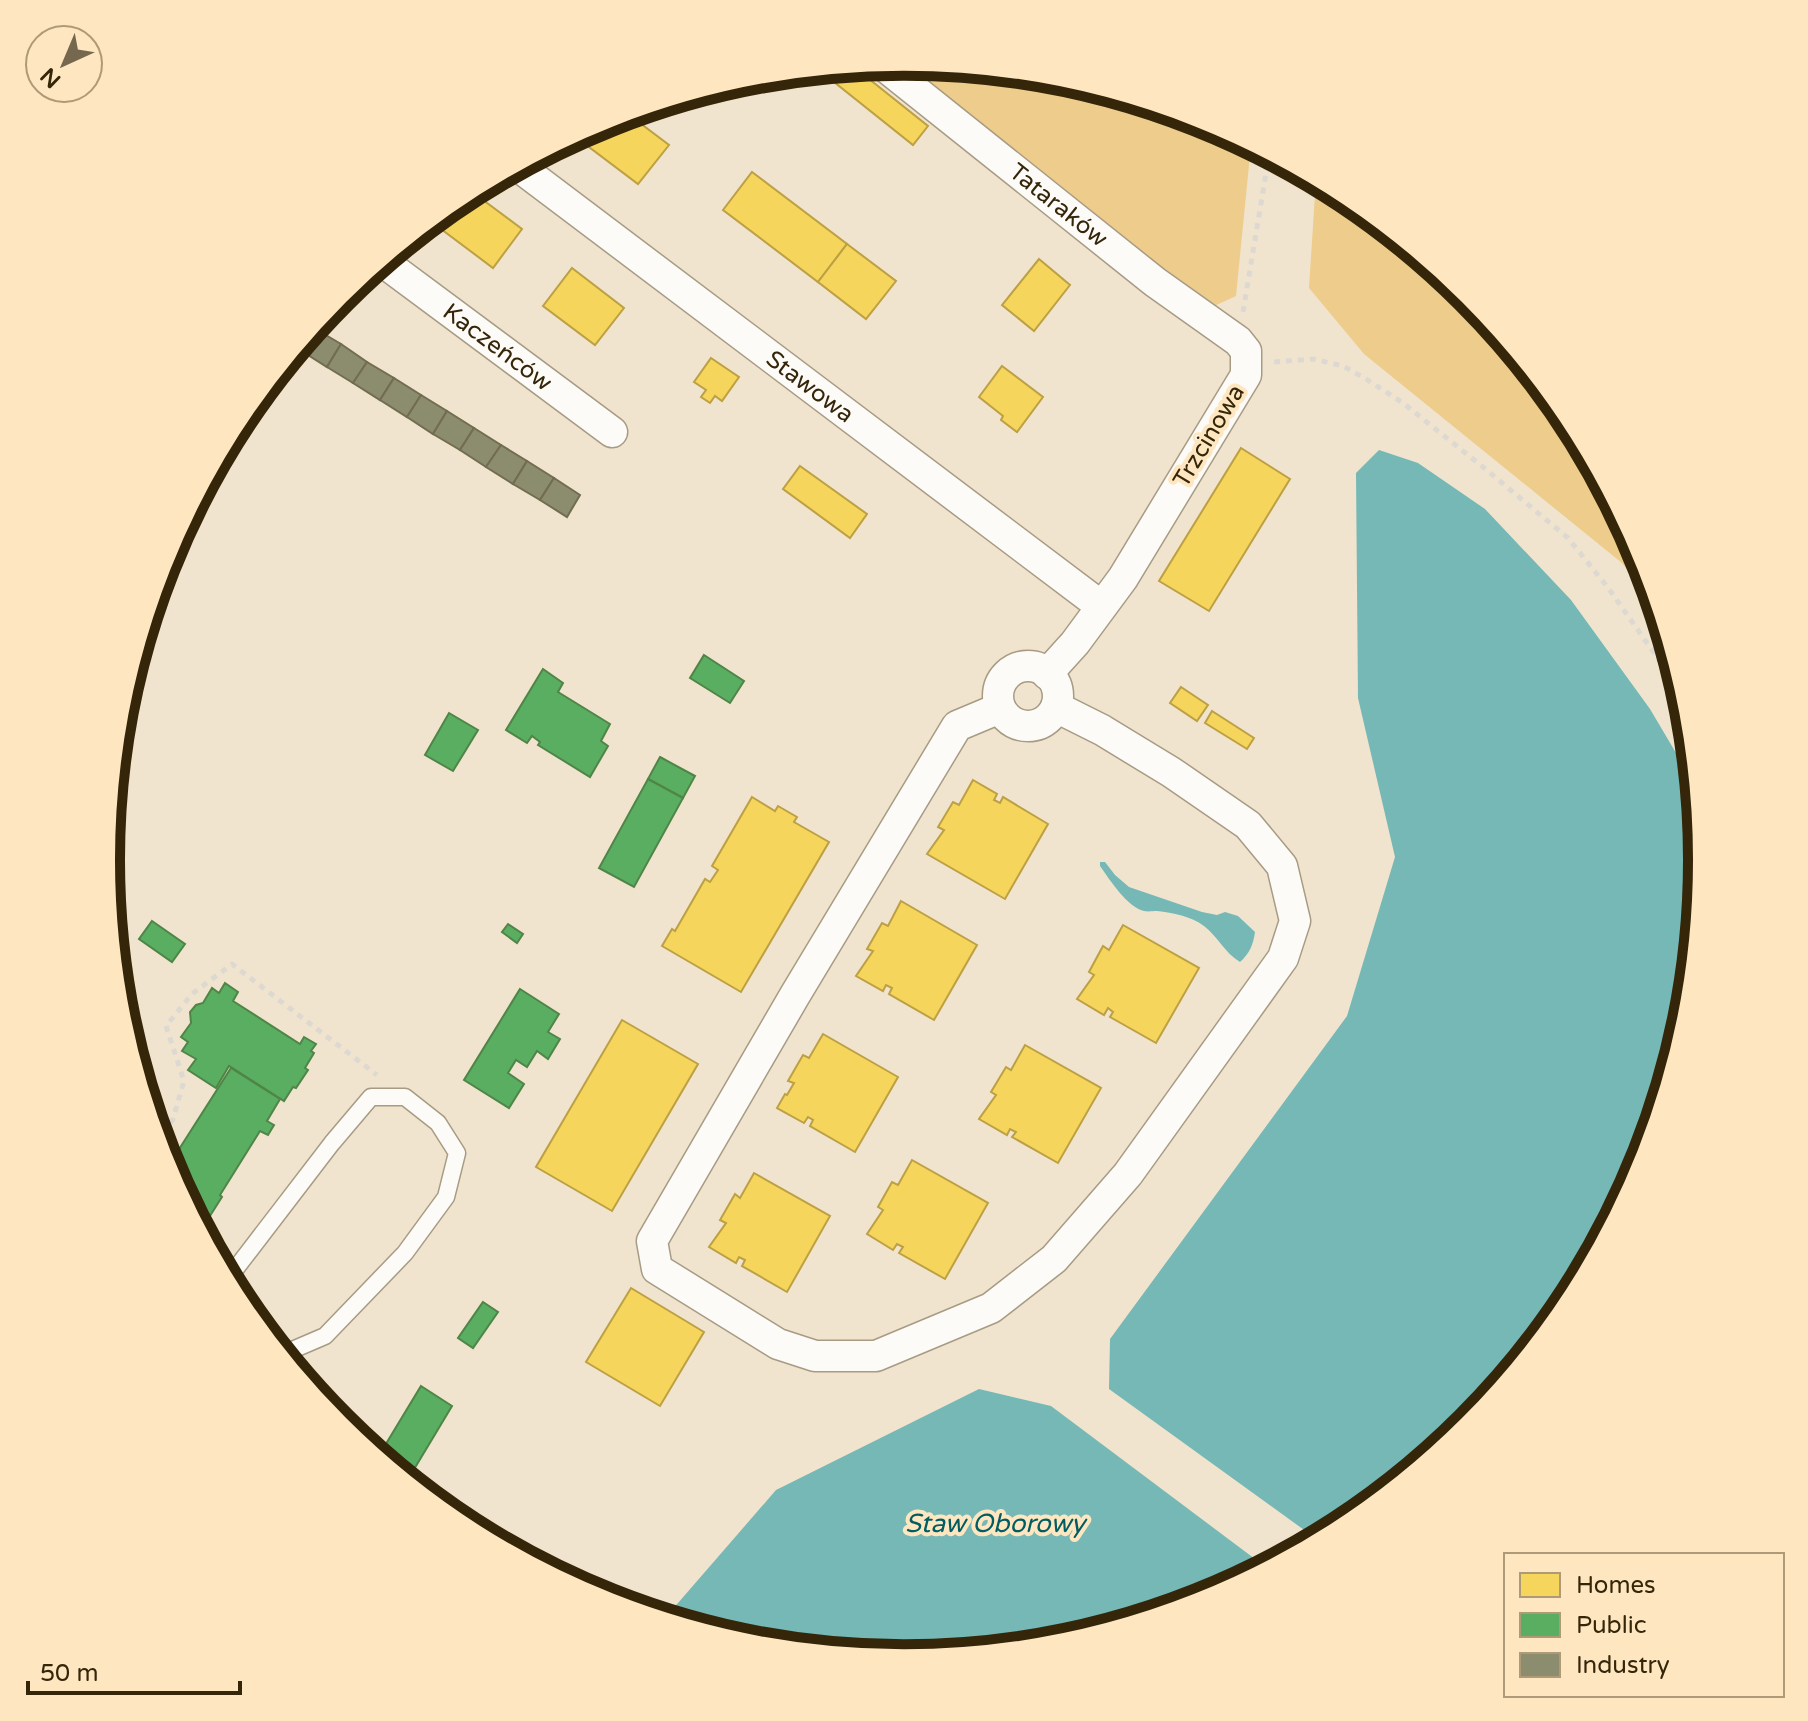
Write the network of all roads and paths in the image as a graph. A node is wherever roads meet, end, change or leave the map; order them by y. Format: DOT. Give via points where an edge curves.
graph roads {
  1 [pos="897,76"];
  2 [pos="1267,166"];
  3 [pos="527,173"];
  4 [pos="391,268"];
  5 [pos="1238,341"];
  6 [pos="1247,371"];
  7 [pos="612,432"];
  8 [pos="1101,606"];
  9 [pos="1664,668"];
  10 [pos="1047,674"];
  11 [pos="1056,707"];
  12 [pos="1000,708"];
  13 [pos="405,1097"];
  14 [pos="167,1129"];
  15 [pos="235,1269"];
  16 [pos="292,1350"];
  1 -- 5 [label="street, Tataraków" via="1155,282"];
  2 -- 5 [label="path"];
  3 -- 8 [label="street, Stawowa"];
  4 -- 7 [label="street, Kaczeńców"];
  5 -- 6 [label="street, Trzcinowa" via="1246,351"];
  6 -- 8 [label="street, Trzcinowa"];
  6 -- 9 [label="path" via="1279,360 1313,359 1343,366 1403,403 1568,538"];
  8 -- 10 [label="street, Trzcinowa"];
  10 -- 11 [label="street" via="1054,683"];
  10 -- 12 [label="street" via="1022,667 1007,675 998,690"];
  11 -- 12 [label="street" via="1033,726 1014,723"];
  11 -- 12 [label="street" via="1171,772 1248,825 1282,866 1295,921 1283,958 1128,1174 1054,1259 991,1308 876,1356 815,1356 778,1344 657,1269 652,1241 957,726"];
  13 -- 14 [label="path" via="232,964 192,994 166,1026 184,1081"];
  13 -- 15 [label="lane" via="371,1097"];
  13 -- 16 [label="lane" via="438,1123 457,1153 446,1197 405,1253 325,1336"];
}
